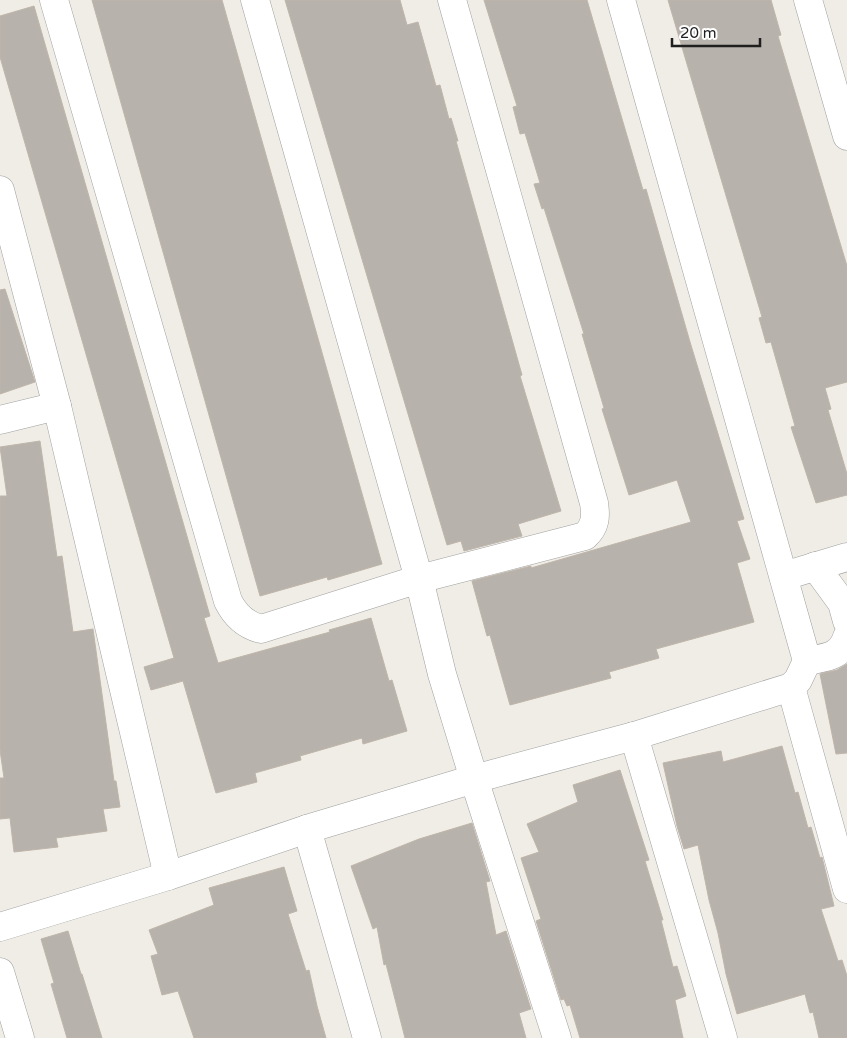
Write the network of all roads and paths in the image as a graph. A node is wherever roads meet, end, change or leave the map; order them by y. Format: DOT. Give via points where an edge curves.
graph roads {
  1 [pos="54,0"];
  2 [pos="255,0"];
  3 [pos="452,0"];
  4 [pos="621,0"];
  5 [pos="808,0"];
  6 [pos="847,136"];
  7 [pos="0,190"];
  8 [pos="57,406"];
  9 [pos="0,420"];
  10 [pos="847,556"];
  11 [pos="815,566"];
  12 [pos="784,576"];
  13 [pos="419,580"];
  14 [pos="847,621"];
  15 [pos="847,637"];
  16 [pos="806,660"];
  17 [pos="791,687"];
  18 [pos="634,736"];
  19 [pos="474,779"];
  20 [pos="307,829"];
  21 [pos="168,876"];
  22 [pos="847,889"];
  23 [pos="0,927"];
  24 [pos="0,972"];
  25 [pos="20,1038"];
  26 [pos="367,1038"];
  27 [pos="557,1038"];
  28 [pos="723,1038"];
  1 -- 13 [label="street" via="233,611 253,627 261,629"];
  2 -- 13 [label="street"];
  3 -- 13 [label="street" via="596,515 591,531 585,536"];
  4 -- 12 [label="street"];
  5 -- 6 [label="street"];
  7 -- 8 [label="street"];
  8 -- 9 [label="street"];
  8 -- 21 [label="street"];
  10 -- 11 [label="street"];
  11 -- 12 [label="street"];
  11 -- 14 [label="street" via="842,603"];
  12 -- 16 [label="street"];
  13 -- 19 [label="street" via="442,674"];
  15 -- 16 [label="street" via="844,647 834,655"];
  16 -- 17 [label="street" via="798,680"];
  17 -- 18 [label="street"];
  17 -- 22 [label="street"];
  18 -- 19 [label="street"];
  18 -- 28 [label="street"];
  19 -- 20 [label="street"];
  19 -- 27 [label="street"];
  20 -- 21 [label="street"];
  20 -- 26 [label="street"];
  21 -- 23 [label="street"];
  24 -- 25 [label="street"];
}
